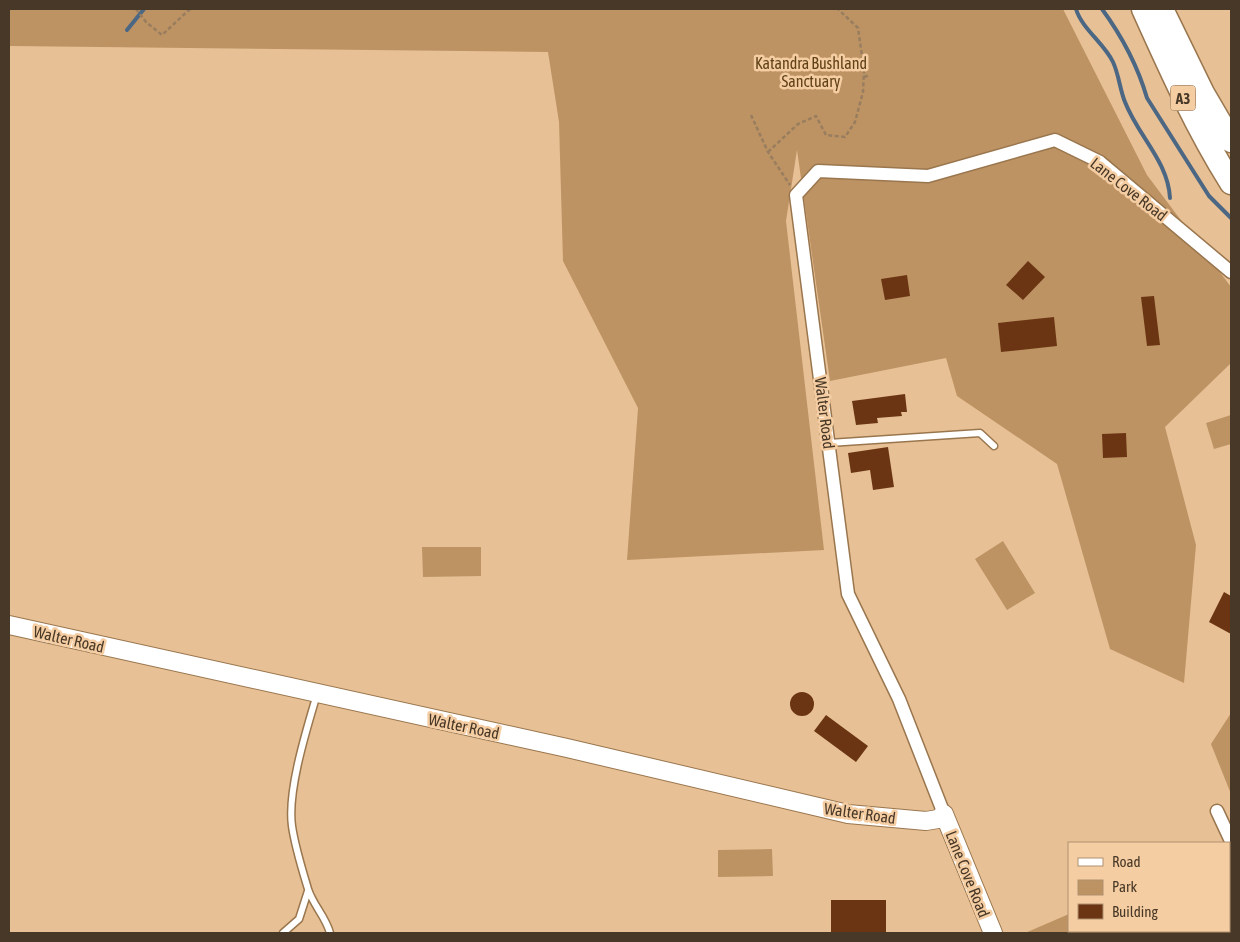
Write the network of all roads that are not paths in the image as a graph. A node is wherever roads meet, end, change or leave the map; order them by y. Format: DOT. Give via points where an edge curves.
graph roads {
  1 [pos="1143,9"];
  2 [pos="1162,9"];
  3 [pos="1231,141"];
  4 [pos="928,176"];
  5 [pos="1231,182"];
  6 [pos="1231,272"];
  7 [pos="829,443"];
  8 [pos="994,446"];
  9 [pos="9,626"];
  10 [pos="317,694"];
  11 [pos="1217,811"];
  12 [pos="944,814"];
  13 [pos="1231,841"];
  14 [pos="309,890"];
  15 [pos="283,933"];
  16 [pos="330,933"];
  17 [pos="993,933"];
  1 -- 5 [label="highway, A3" via="1184,101"];
  2 -- 3 [label="highway, A3" via="1203,93"];
  4 -- 6 [label="street, Lane Cove Road" via="1055,140 1100,162"];
  4 -- 7 [label="street, Walter Road" via="818,171 796,194"];
  7 -- 8 [label="lane" via="980,432"];
  7 -- 12 [label="street, Walter Road" via="848,594 899,700"];
  9 -- 10 [label="street, Walter Road"];
  10 -- 12 [label="street, Walter Road" via="848,814 926,821"];
  10 -- 14 [label="lane" via="294,788 291,824"];
  11 -- 13 [label="street"];
  12 -- 17 [label="street, Lane Cove Road"];
  14 -- 15 [label="lane" via="300,919"];
  14 -- 16 [label="lane"];
}
